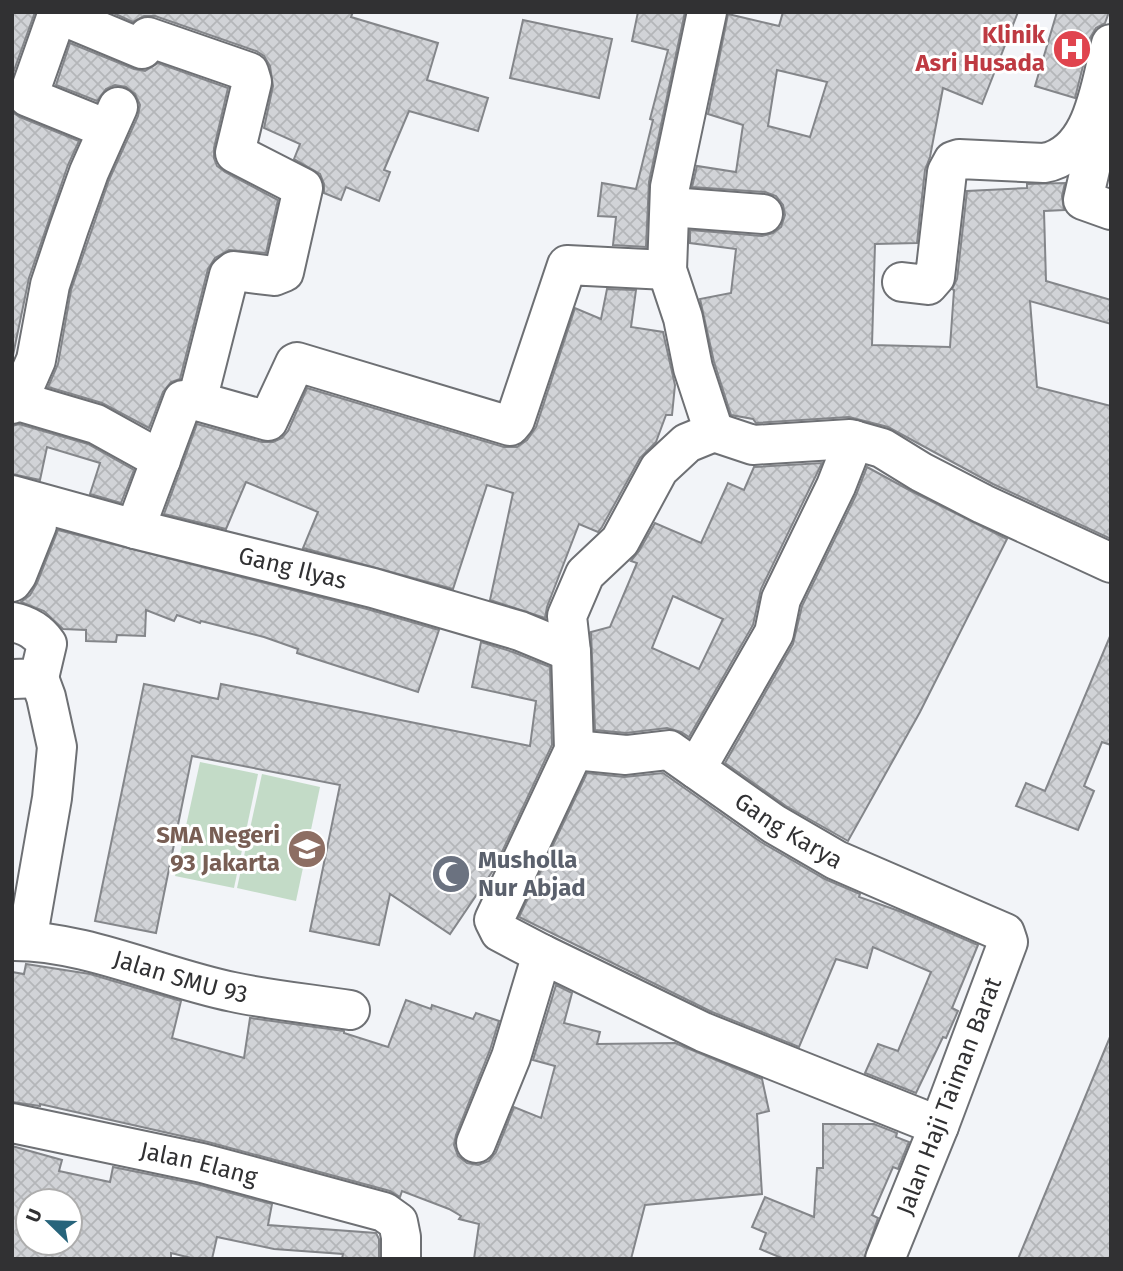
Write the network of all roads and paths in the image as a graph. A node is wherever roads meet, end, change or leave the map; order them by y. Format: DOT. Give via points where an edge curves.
graph roads {
  1 [pos="707,12"];
  2 [pos="58,13"];
  3 [pos="1111,44"];
  4 [pos="1100,85"];
  5 [pos="670,207"];
  6 [pos="1111,210"];
  7 [pos="763,214"];
  8 [pos="667,271"];
  9 [pos="902,282"];
  10 [pos="197,401"];
  11 [pos="15,403"];
  12 [pos="714,432"];
  13 [pos="854,440"];
  14 [pos="160,460"];
  15 [pos="12,495"];
  16 [pos="12,514"];
  17 [pos="135,529"];
  18 [pos="1111,563"];
  19 [pos="12,582"];
  20 [pos="12,622"];
  21 [pos="571,652"];
  22 [pos="25,678"];
  23 [pos="574,750"];
  24 [pos="696,769"];
  25 [pos="1005,933"];
  26 [pos="20,941"];
  27 [pos="542,954"];
  28 [pos="350,1010"];
  29 [pos="12,1123"];
  30 [pos="939,1126"];
  31 [pos="476,1143"];
  32 [pos="401,1259"];
  33 [pos="885,1259"];
  1 -- 5 [label="street" via="670,187"];
  2 -- 10 [label="street" via="142,49 148,37 248,72 253,82 235,153 303,188 284,272 274,276 234,271 229,275"];
  2 -- 11 [label="street" via="28,97 112,118 50,285 36,360"];
  3 -- 4 [label="street"];
  4 -- 6 [label="street" via="1107,94 1083,201"];
  4 -- 9 [label="street" via="1094,112 1068,155 1044,163 953,161 947,172 935,277 928,285"];
  5 -- 7 [label="street"];
  5 -- 8 [label="street"];
  8 -- 10 [label="street" via="567,265 510,426 297,362 268,421"];
  8 -- 12 [label="street"];
  10 -- 14 [label="street" via="183,400"];
  11 -- 14 [label="street" via="96,424"];
  12 -- 13 [label="street" via="753,445"];
  12 -- 21 [label="street" via="687,443 659,469 620,541 584,574 567,616"];
  13 -- 18 [label="street" via="889,451 983,504"];
  13 -- 24 [label="street" via="780,599 775,633"];
  14 -- 17 [label="street"];
  15 -- 17 [label="street, Gang Ilyas"];
  16 -- 19 [label="street" via="37,525"];
  17 -- 21 [label="street, Gang Ilyas" via="373,588 520,631"];
  20 -- 22 [label="street" via="33,629 47,643"];
  21 -- 23 [label="street"];
  22 -- 26 [label="street" via="46,696 57,747 52,798"];
  23 -- 24 [label="street, Gang Karya" via="626,755 668,750"];
  23 -- 27 [label="street" via="494,920 500,932"];
  24 -- 25 [label="street, Gang Karya" via="774,824 836,860"];
  25 -- 30 [label="street, Jalan Haji Taiman Barat" via="1008,942"];
  26 -- 28 [label="street, Jalan SMU 93" via="95,954 232,992"];
  27 -- 30 [label="street" via="703,1032"];
  27 -- 31 [label="street" via="511,1056"];
  29 -- 32 [label="street, Jalan Elang" via="202,1163 384,1212 398,1222"];
  30 -- 33 [label="street, Jalan Haji Taiman Barat"];
}
